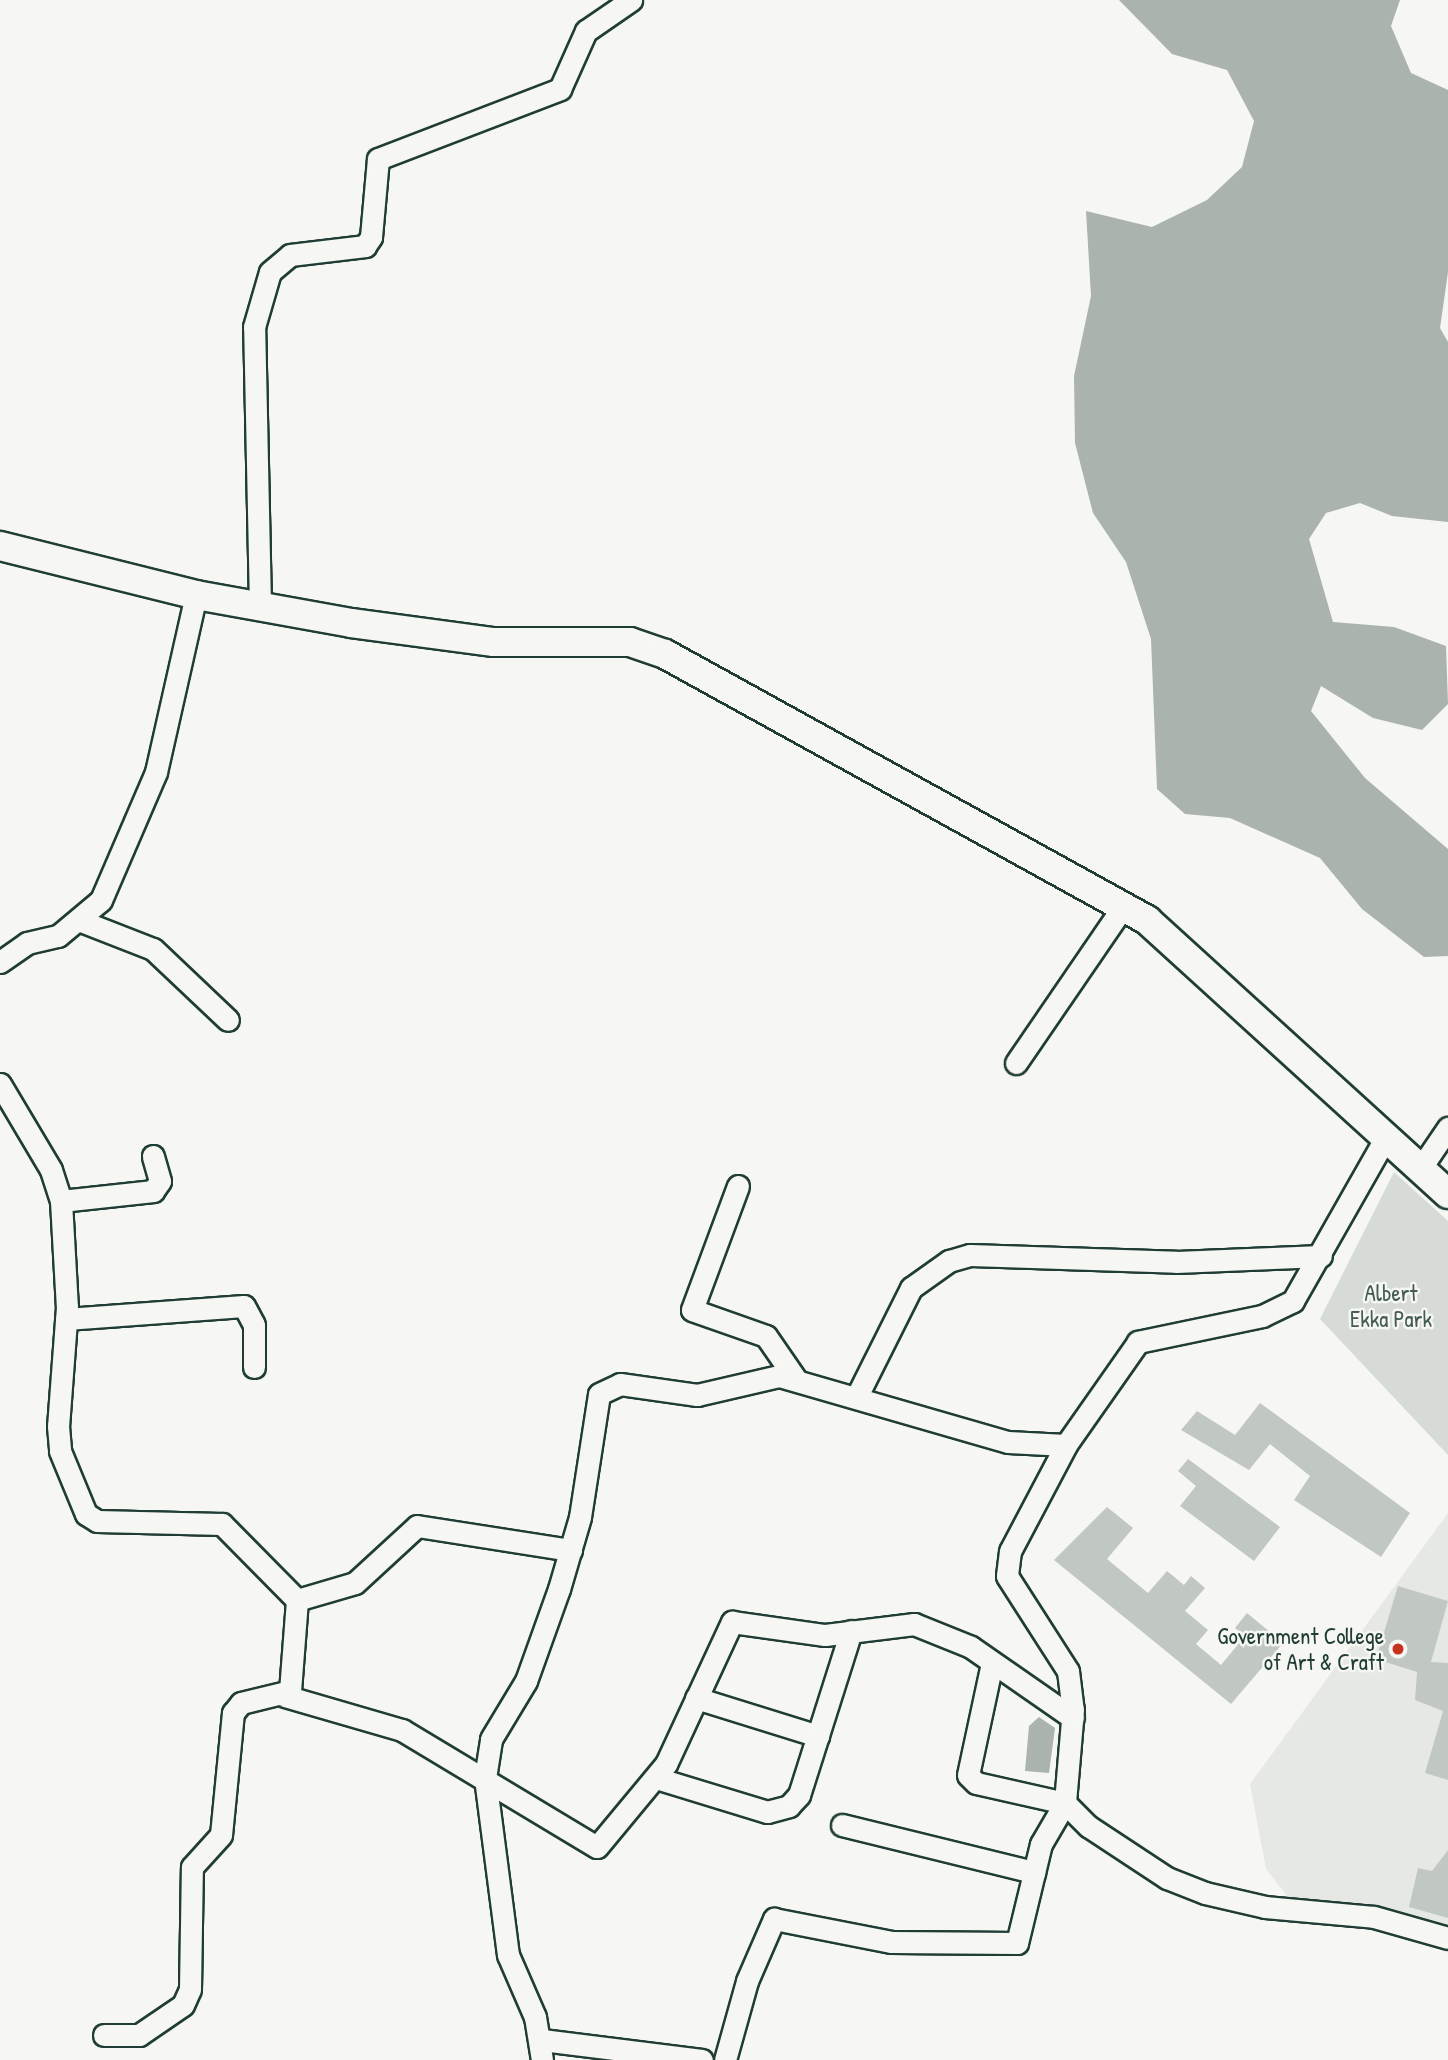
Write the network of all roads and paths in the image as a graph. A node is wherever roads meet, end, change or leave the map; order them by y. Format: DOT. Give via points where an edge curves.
graph roads {
  1 [pos="631,0"];
  2 [pos="605,6"];
  3 [pos="0,546"];
  4 [pos="196,595"];
  5 [pos="260,606"];
  6 [pos="1124,905"];
  7 [pos="81,921"];
  8 [pos="0,962"];
  9 [pos="228,1020"];
  10 [pos="1016,1063"];
  11 [pos="0,1084"];
  12 [pos="1448,1128"];
  13 [pos="1386,1138"];
  14 [pos="153,1156"];
  15 [pos="1420,1169"];
  16 [pos="738,1186"];
  17 [pos="1448,1194"];
  18 [pos="61,1201"];
  19 [pos="1321,1256"];
  20 [pos="66,1319"];
  21 [pos="254,1367"];
  22 [pos="795,1378"];
  23 [pos="857,1396"];
  24 [pos="1066,1444"];
  25 [pos="571,1550"];
  26 [pos="297,1600"];
  27 [pos="851,1631"];
  28 [pos="992,1663"];
  29 [pos="285,1696"];
  30 [pos="696,1698"];
  31 [pos="1073,1718"];
  32 [pos="818,1735"];
  33 [pos="485,1778"];
  34 [pos="656,1778"];
  35 [pos="1065,1803"];
  36 [pos="842,1825"];
  37 [pos="1034,1872"];
  38 [pos="1448,1938"];
  39 [pos="104,2035"];
  40 [pos="542,2050"];
  41 [pos="702,2060"];
  42 [pos="725,2060"];
  1 -- 2 [label="street"];
  2 -- 5 [label="street" via="586,31 560,89 378,159 371,237 365,246 290,255 270,272 254,327"];
  3 -- 4 [label="street"];
  4 -- 5 [label="street"];
  4 -- 7 [label="street" via="156,772 119,868"];
  5 -- 6 [label="street" via="494,642 597,639 665,654"];
  6 -- 10 [label="street"];
  6 -- 13 [label="street" via="1198,959"];
  7 -- 8 [label="street"];
  7 -- 9 [label="street" via="153,949"];
  11 -- 18 [label="street" via="51,1170"];
  12 -- 15 [label="street"];
  13 -- 15 [label="street"];
  13 -- 19 [label="street"];
  14 -- 18 [label="street" via="160,1181 153,1191"];
  15 -- 17 [label="street"];
  16 -- 22 [label="street" via="692,1310 766,1336"];
  18 -- 20 [label="street"];
  19 -- 23 [label="street" via="1176,1262 970,1255 950,1261 911,1289"];
  19 -- 24 [label="street" via="1293,1301 1283,1306 1138,1342"];
  20 -- 21 [label="street" via="244,1306 254,1325"];
  20 -- 26 [label="street" via="60,1451 86,1514 97,1521 222,1524"];
  22 -- 23 [label="street"];
  22 -- 25 [label="street" via="779,1376 697,1395 608,1385 599,1394 594,1449"];
  23 -- 24 [label="street" via="1008,1443"];
  24 -- 31 [label="street" via="1010,1551 1007,1576 1059,1650"];
  25 -- 26 [label="street" via="417,1526 355,1583"];
  25 -- 33 [label="street" via="543,1643 491,1739"];
  26 -- 29 [label="street"];
  27 -- 28 [label="street" via="914,1623"];
  27 -- 30 [label="street" via="825,1635 732,1622"];
  27 -- 32 [label="street"];
  28 -- 31 [label="street"];
  28 -- 35 [label="street" via="968,1775 976,1783"];
  29 -- 33 [label="street" via="402,1730"];
  29 -- 39 [label="street" via="241,1703 233,1713 221,1835 192,1867 190,1989 183,2005 139,2035"];
  30 -- 32 [label="street"];
  30 -- 34 [label="street"];
  31 -- 35 [label="street"];
  32 -- 34 [label="street" via="799,1795 780,1812"];
  33 -- 34 [label="street" via="597,1847"];
  33 -- 40 [label="street" via="508,1955"];
  35 -- 37 [label="street" via="1041,1844"];
  35 -- 38 [label="street" via="1116,1847 1205,1893 1374,1917"];
  36 -- 37 [label="street"];
  37 -- 42 [label="street" via="1021,1935 1009,1945 891,1942 774,1919 751,1970"];
  40 -- 41 [label="street"];
}
